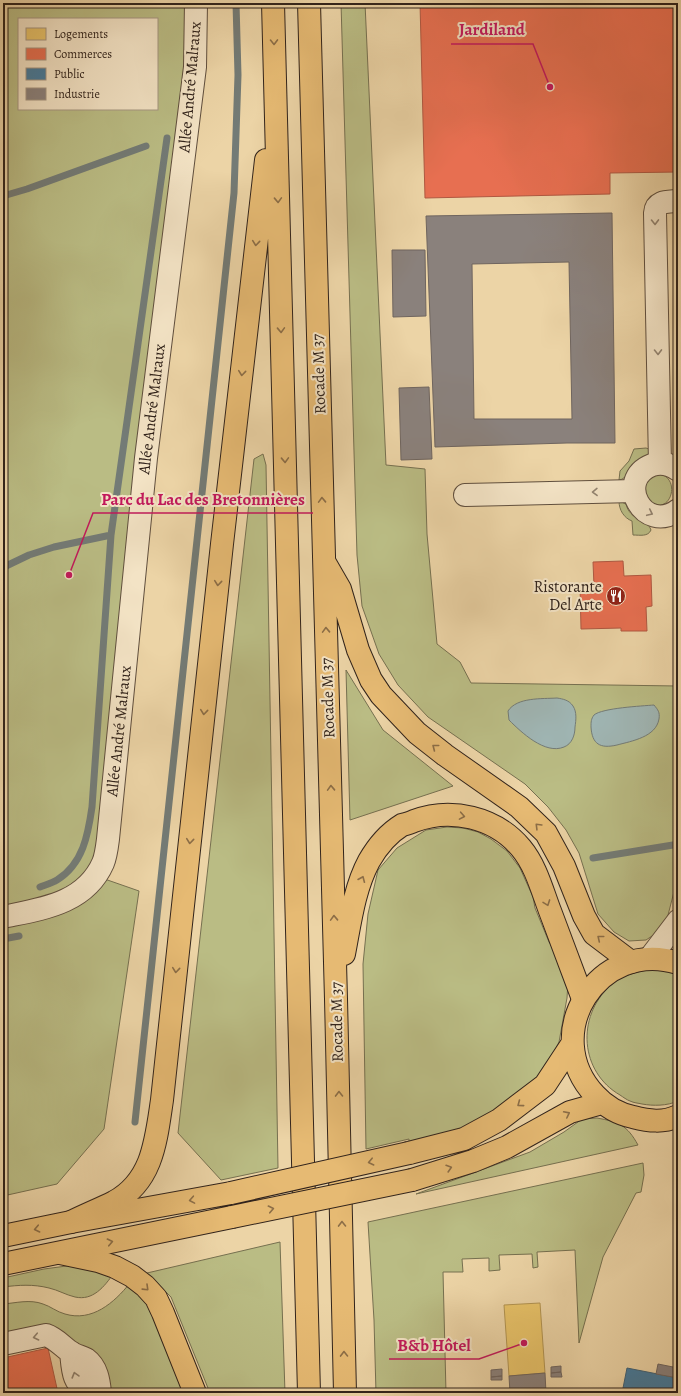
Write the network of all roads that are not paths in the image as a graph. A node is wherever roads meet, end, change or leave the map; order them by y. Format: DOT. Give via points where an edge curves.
graph roads {
  1 [pos="196,3"];
  2 [pos="273,3"];
  3 [pos="309,3"];
  4 [pos="275,79"];
  5 [pos="678,201"];
  6 [pos="669,467"];
  7 [pos="634,491"];
  8 [pos="465,495"];
  9 [pos="678,510"];
  10 [pos="324,561"];
  11 [pos="3,917"];
  12 [pos="678,920"];
  13 [pos="640,960"];
  14 [pos="678,963"];
  15 [pos="336,999"];
  16 [pos="583,1000"];
  17 [pos="572,1044"];
  18 [pos="602,1103"];
  19 [pos="678,1116"];
  20 [pos="71,1222"];
  21 [pos="3,1236"];
  22 [pos="60,1253"];
  23 [pos="3,1264"];
  24 [pos="3,1344"];
  25 [pos="71,1352"];
  26 [pos="90,1393"];
  27 [pos="100,1393"];
  28 [pos="195,1393"];
  29 [pos="309,1393"];
  30 [pos="345,1393"];
  1 -- 11 [label="street, Allée André Malraux" via="195,67 146,458 108,839 103,862 96,876 84,889 55,905"];
  2 -- 4 [label="main road, one-way"];
  10 -- 3 [label="main road, Rocade M 37, one-way"];
  4 -- 20 [label="main road, one-way" via="156,1137 151,1159 130,1190 115,1202"];
  4 -- 29 [label="main road, one-way"];
  5 -- 6 [label="street, one-way" via="664,202 657,206 655,213"];
  6 -- 7 [label="street" via="649,466 640,473"];
  7 -- 8 [label="street, one-way"];
  7 -- 9 [label="street, one-way" via="638,504 652,515 666,516"];
  13 -- 10 [label="main road, one-way" via="594,934 564,866 546,833 519,806 417,733 381,695 371,680 358,650 340,589"];
  15 -- 10 [label="main road, Rocade M 37, one-way"];
  12 -- 13 [label="street"];
  13 -- 14 [label="main road" via="668,960"];
  13 -- 16 [label="main road" via="612,970 595,983"];
  15 -- 16 [label="main road, one-way" via="351,919 359,886 369,861 385,839 402,825 426,817 452,814 477,819 500,828 521,848 535,869"];
  30 -- 15 [label="main road, Rocade M 37, one-way"];
  16 -- 17 [label="main road" via="574,1021"];
  17 -- 18 [label="main road" via="576,1066 587,1086"];
  17 -- 20 [label="main road, one-way, bridge" via="545,1085 499,1120 464,1139 231,1193"];
  18 -- 19 [label="main road" via="624,1116 649,1121 661,1121"];
  22 -- 18 [label="main road, one-way, bridge" via="412,1180 473,1161 507,1147 570,1112"];
  20 -- 21 [label="main road, one-way"];
  22 -- 23 [label="main road"];
  22 -- 28 [label="main road, one-way" via="98,1260 132,1276 145,1286 156,1298"];
  25 -- 24 [label="street, one-way" via="46,1335"];
  26 -- 25 [label="street, one-way" via="76,1382"];
  25 -- 27 [label="street" via="87,1360 94,1368"];
}
